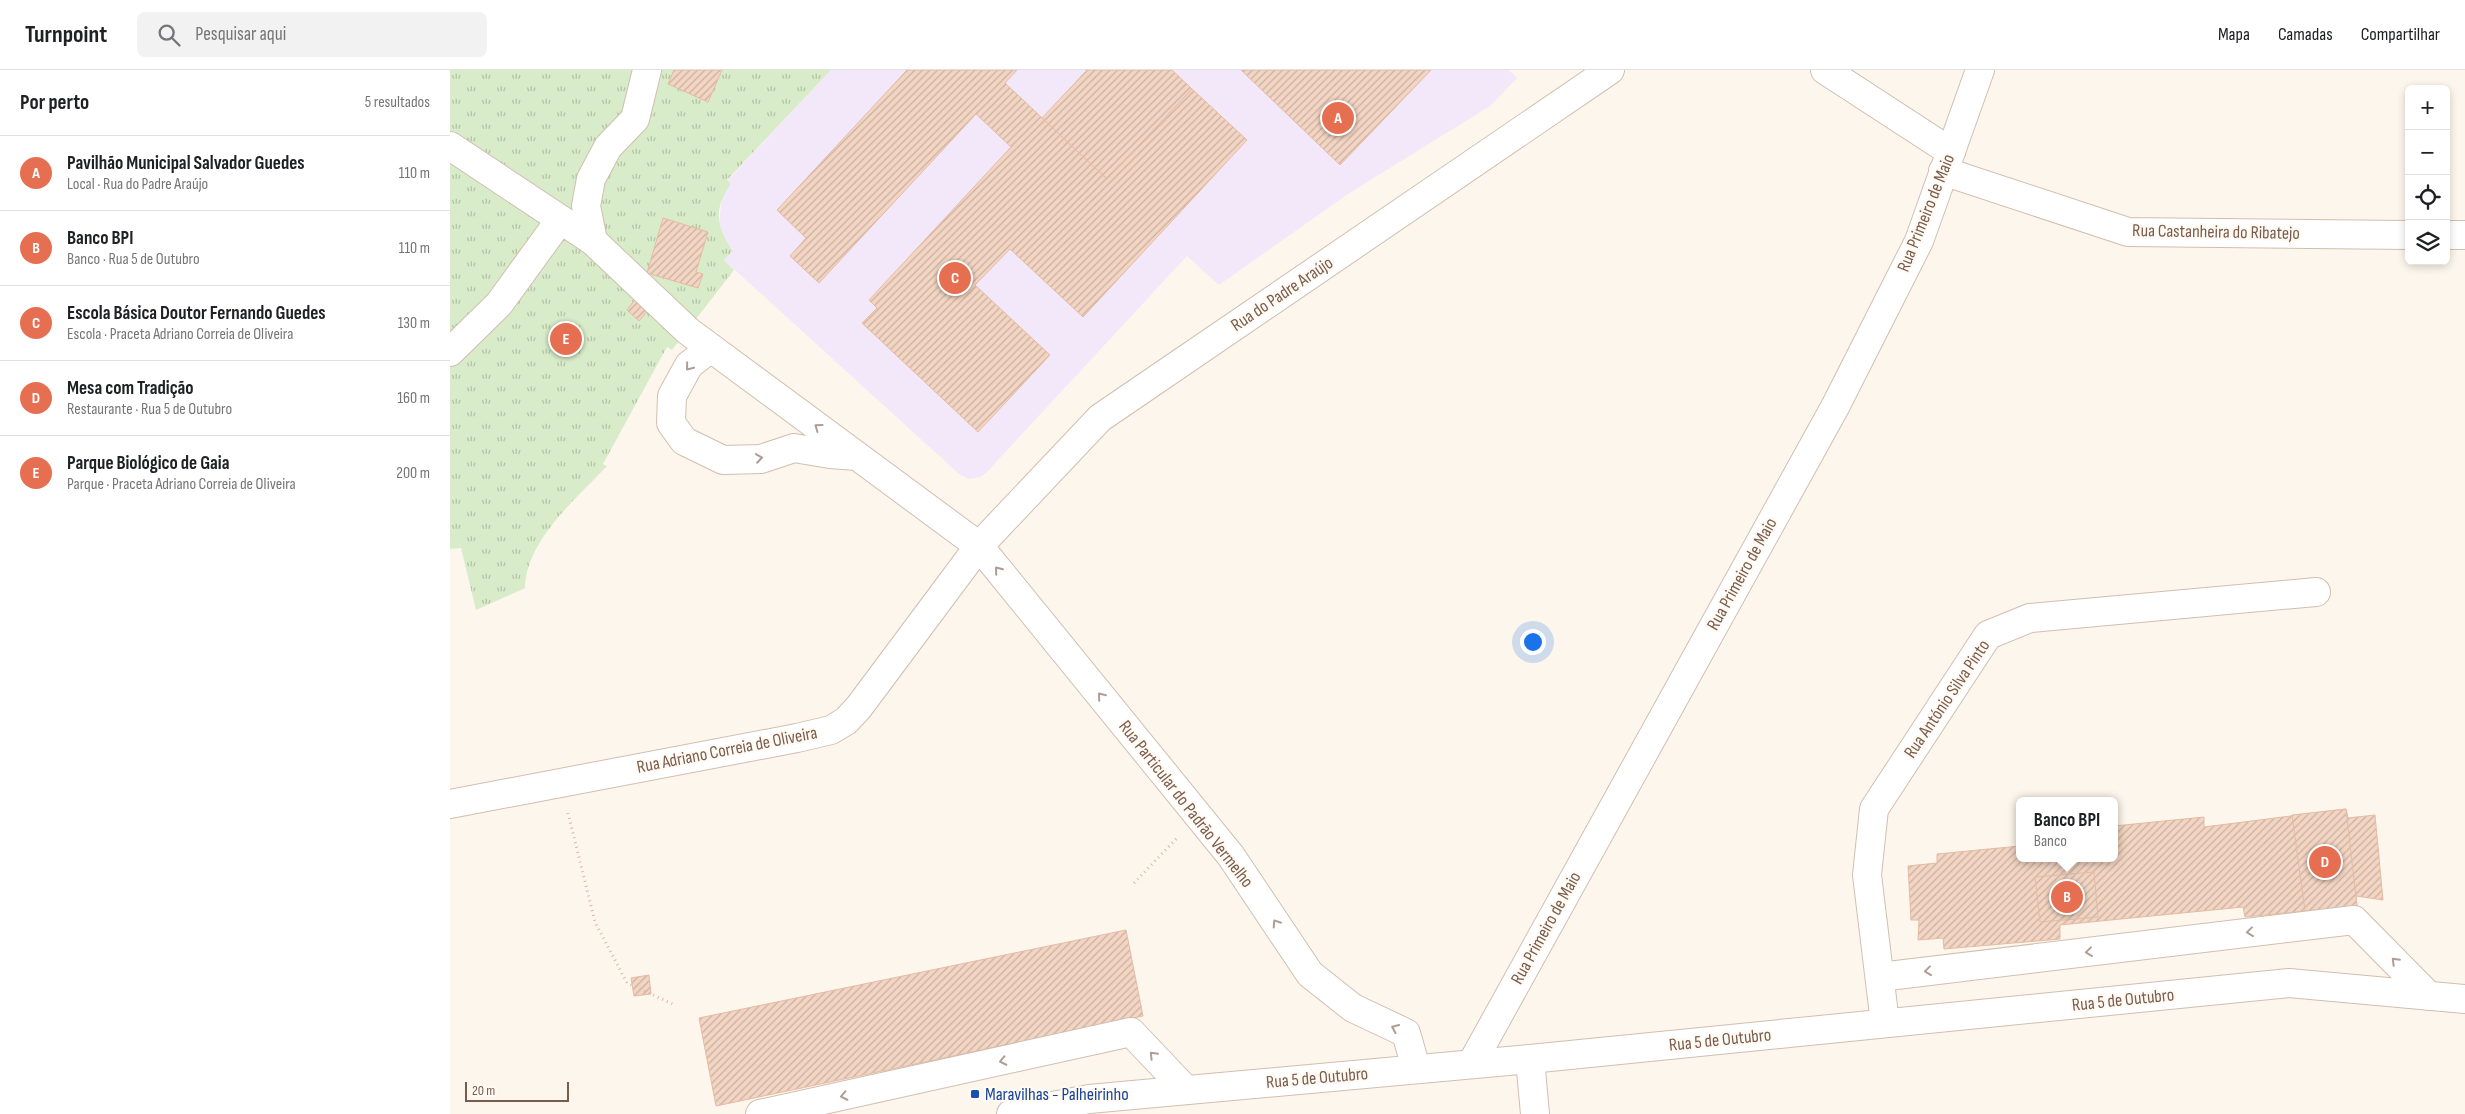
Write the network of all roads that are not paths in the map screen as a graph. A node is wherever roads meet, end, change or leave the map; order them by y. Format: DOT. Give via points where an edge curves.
graph roads {
  1 [pos="647,70"];
  2 [pos="1610,70"];
  3 [pos="1825,70"];
  4 [pos="1980,70"];
  5 [pos="450,146"];
  6 [pos="1947,161"];
  7 [pos="560,220"];
  8 [pos="2405,235"];
  9 [pos="2450,235"];
  10 [pos="2465,235"];
  11 [pos="593,241"];
  12 [pos="711,348"];
  13 [pos="450,352"];
  14 [pos="857,456"];
  15 [pos="979,546"];
  16 [pos="2316,592"];
  17 [pos="450,804"];
  18 [pos="1880,977"];
  19 [pos="2429,996"];
  20 [pos="2465,999"];
  21 [pos="1885,1024"];
  22 [pos="1530,1059"];
  23 [pos="1472,1063"];
  24 [pos="1416,1068"];
  25 [pos="1186,1090"];
  26 [pos="760,1114"];
  27 [pos="1011,1114"];
  28 [pos="1535,1114"];
  1 -- 11 [label="street" via="634,119 608,147 591,179 586,206"];
  2 -- 15 [label="street, Rua do Padre Araújo" via="1100,418"];
  3 -- 6 [label="street, Rua Castanheira do Ribatejo"];
  4 -- 6 [label="street, Rua Primeiro de Maio"];
  5 -- 7 [label="street, Rua Particular do Padrão Vermelho"];
  6 -- 8 [label="street, Rua Castanheira do Ribatejo" via="2128,232"];
  6 -- 23 [label="street, Rua Primeiro de Maio" via="1919,241 1835,407"];
  7 -- 11 [label="street, Rua Particular do Padrão Vermelho"];
  7 -- 13 [label="street" via="499,304"];
  9 -- 10 [label="street"];
  11 -- 12 [label="street, Rua Particular do Padrão Vermelho" via="688,331"];
  14 -- 12 [label="street, Rua Particular do Padrão Vermelho, one-way"];
  12 -- 14 [label="street, one-way" via="689,365 672,396 671,423 684,441 723,460 761,459 794,448"];
  14 -- 15 [label="street, Rua Particular do Padrão Vermelho"];
  15 -- 17 [label="street, Rua Adriano Correia de Oliveira" via="859,707 846,721 831,730"];
  24 -- 15 [label="street, Rua Particular do Padrão Vermelho, one-way" via="1406,1033 1353,1008 1310,974 1231,856"];
  16 -- 18 [label="street, Rua António Silva Pinto" via="2030,618 1988,636 1874,809 1867,875"];
  19 -- 18 [label="street, one-way" via="2354,920"];
  18 -- 21 [label="street, Rua António Silva Pinto"];
  19 -- 20 [label="street, Rua 5 de Outubro"];
  19 -- 21 [label="street, Rua 5 de Outubro" via="2289,983"];
  21 -- 22 [label="street, Rua 5 de Outubro"];
  22 -- 23 [label="street, Rua 5 de Outubro"];
  22 -- 28 [label="street"];
  23 -- 24 [label="street, Rua 5 de Outubro"];
  24 -- 25 [label="street, Rua 5 de Outubro"];
  25 -- 26 [label="street, one-way" via="1131,1032"];
  25 -- 27 [label="street, Rua 5 de Outubro" via="1089,1100"];
}
